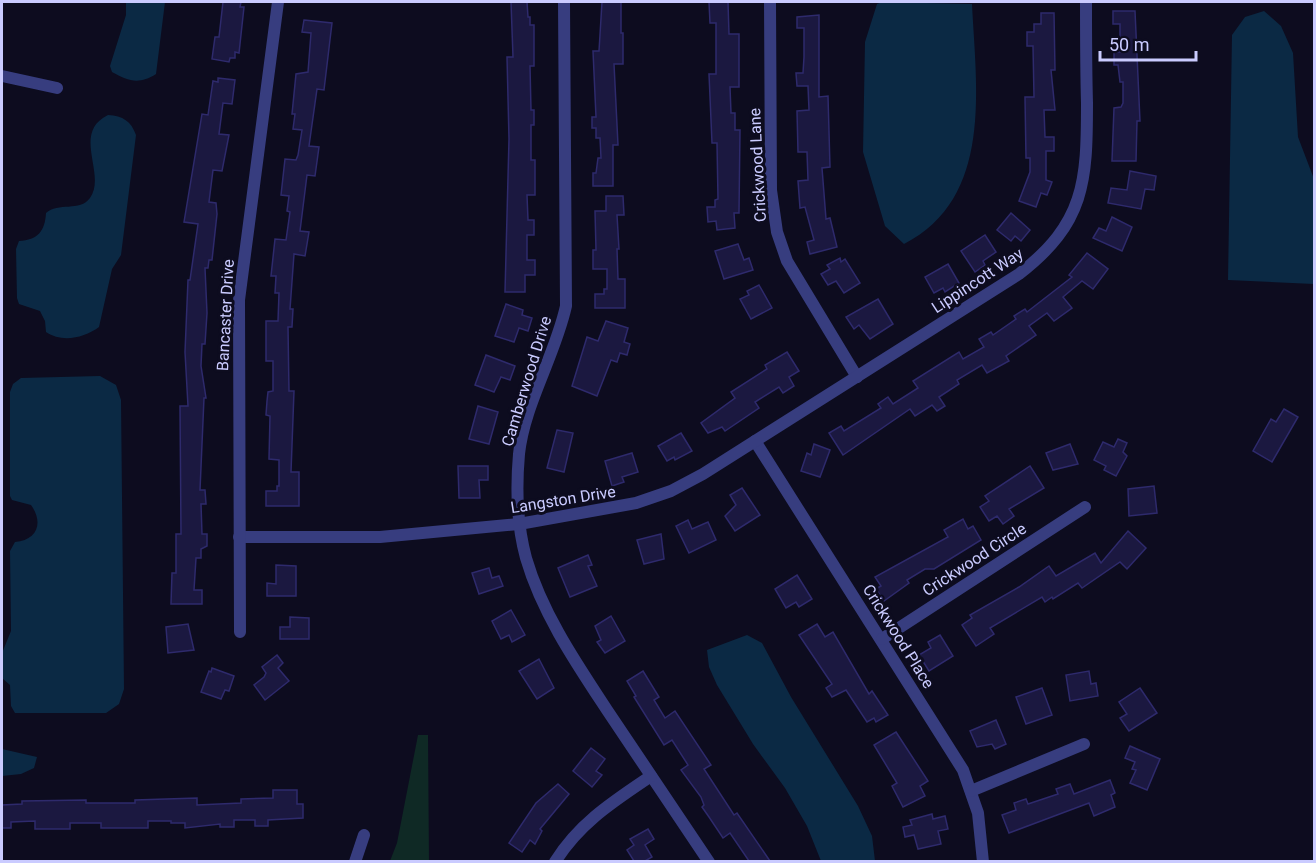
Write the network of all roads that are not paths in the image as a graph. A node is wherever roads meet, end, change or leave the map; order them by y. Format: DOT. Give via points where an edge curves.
graph roads {
  1 [pos="278,2"];
  2 [pos="564,2"];
  3 [pos="770,2"];
  4 [pos="1086,2"];
  5 [pos="2,76"];
  6 [pos="57,88"];
  7 [pos="857,376"];
  8 [pos="755,441"];
  9 [pos="1085,507"];
  10 [pos="519,524"];
  11 [pos="239,537"];
  12 [pos="240,633"];
  13 [pos="882,639"];
  14 [pos="1084,744"];
  15 [pos="651,776"];
  16 [pos="971,790"];
  17 [pos="364,836"];
  18 [pos="355,861"];
  19 [pos="555,861"];
  20 [pos="709,861"];
  21 [pos="983,861"];
  1 -- 11 [label="street, Bancaster Drive" via="239,300"];
  2 -- 10 [label="street, Camberwood Drive" via="566,306 521,440"];
  3 -- 7 [label="street, Crickwood Lane" via="771,183 777,232 787,261"];
  4 -- 7 [label="street, Lippincott Way" via="1087,161 1080,196 1065,228 1042,256 1019,274"];
  5 -- 6 [label="street"];
  7 -- 8 [label="street, Langston Drive"];
  8 -- 10 [label="street, Langston Drive" via="660,496"];
  8 -- 13 [label="street, Crickwood Place"];
  9 -- 13 [label="street, Crickwood Circle"];
  10 -- 11 [label="street, Langston Drive" via="380,537"];
  10 -- 15 [label="street, Camberwood Drive" via="529,568 551,619"];
  11 -- 12 [label="street, Bancaster Drive"];
  13 -- 16 [label="street, Crickwood Place" via="956,758"];
  14 -- 16 [label="street"];
  15 -- 19 [label="street" via="590,819"];
  15 -- 20 [label="street, Camberwood Drive"];
  16 -- 21 [label="street, Crickwood Place" via="981,831"];
  17 -- 18 [label="street"];
}
